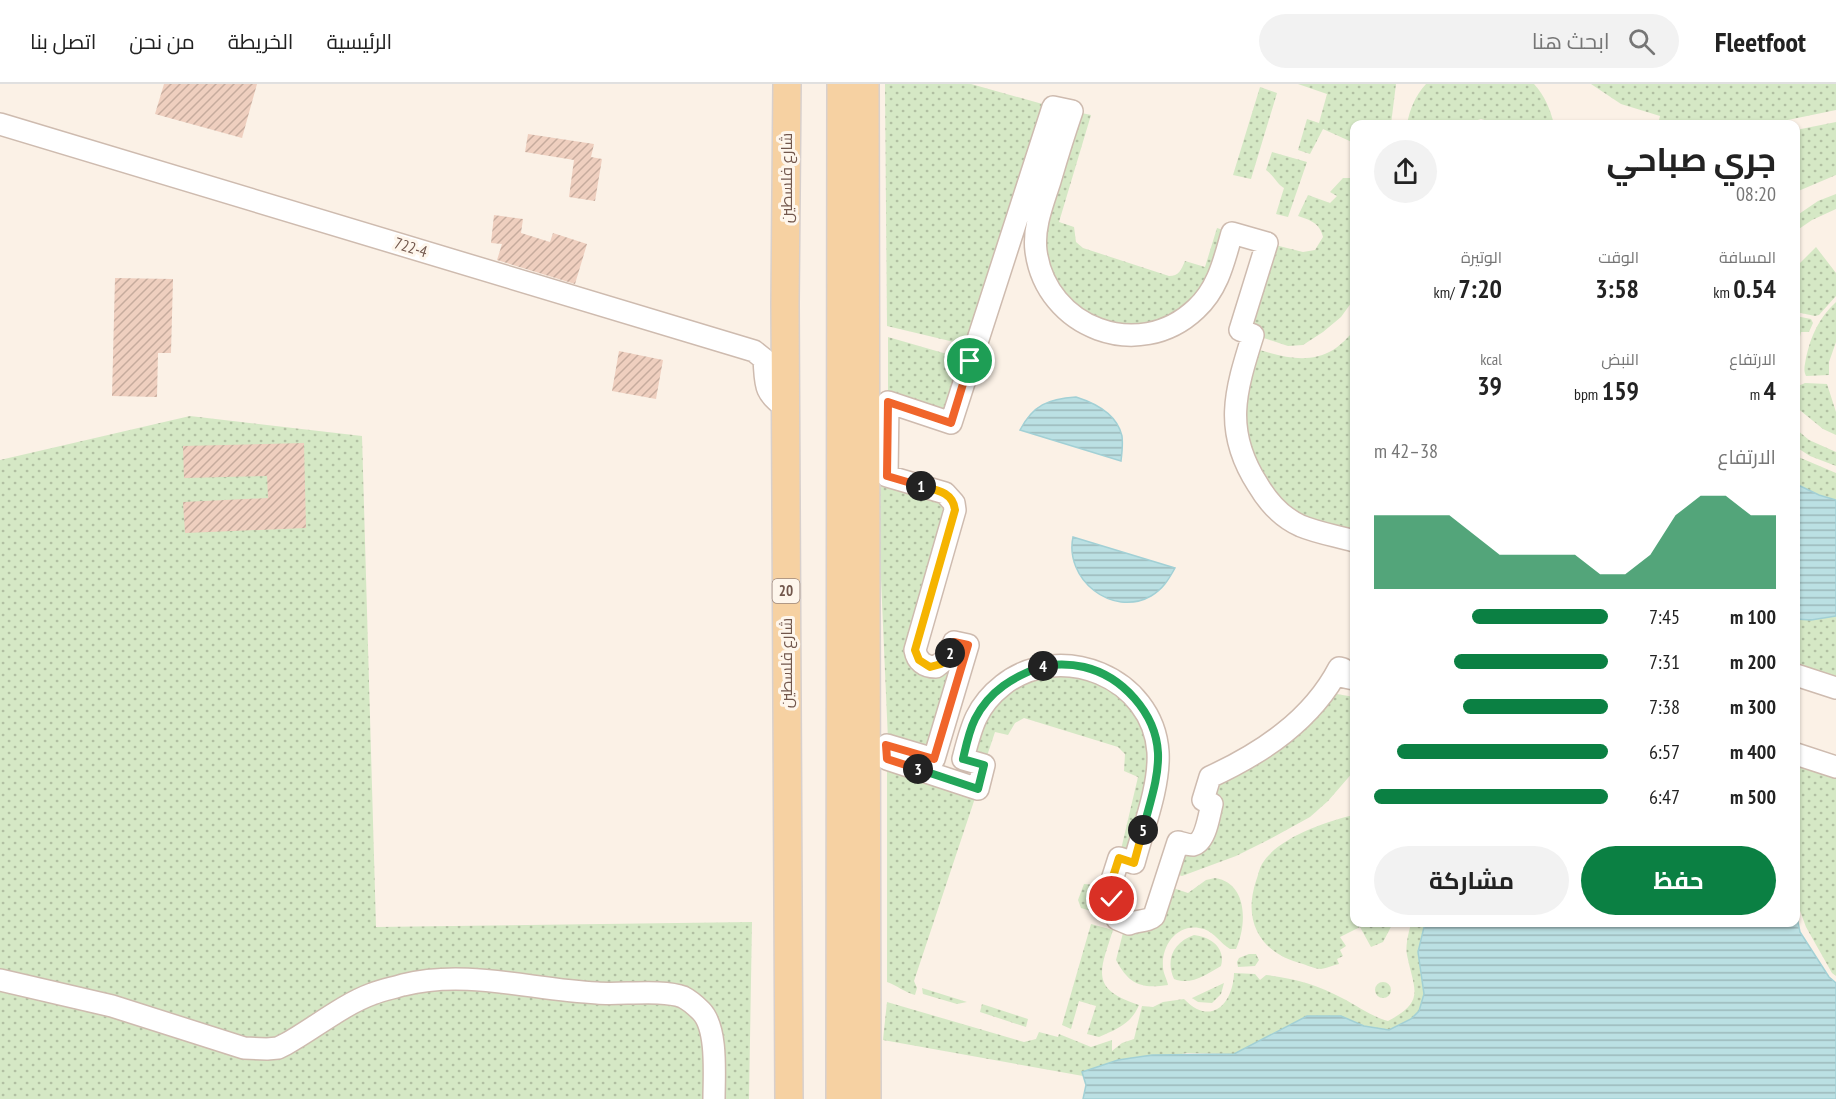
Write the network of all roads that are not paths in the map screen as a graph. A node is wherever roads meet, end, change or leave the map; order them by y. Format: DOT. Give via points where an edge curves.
graph roads {
  1 [pos="786,84"];
  2 [pos="841,84"];
  3 [pos="866,84"];
  4 [pos="0,124"];
  5 [pos="840,370"];
  6 [pos="785,407"];
  7 [pos="866,414"];
  8 [pos="866,454"];
  9 [pos="840,496"];
  10 [pos="1350,541"];
  11 [pos="1800,676"];
  12 [pos="1350,678"];
  13 [pos="1836,688"];
  14 [pos="1800,755"];
  15 [pos="1836,767"];
  16 [pos="0,980"];
  17 [pos="714,1099"];
  18 [pos="789,1099"];
  19 [pos="840,1099"];
  20 [pos="867,1099"];
  1 -- 6 [label="main road, شارع فلسطين / 20"];
  2 -- 5 [label="main road"];
  3 -- 7 [label="main road"];
  4 -- 6 [label="street, 722-4" via="754,351 764,359 771,397"];
  5 -- 7 [label="main road"];
  5 -- 9 [label="main road"];
  6 -- 18 [label="main road, شارع فلسطين / 20"];
  7 -- 8 [label="main road"];
  8 -- 9 [label="main road" via="856,476"];
  8 -- 20 [label="main road"];
  9 -- 19 [label="main road"];
  10 -- 12 [label="street" via="1301,526 1282,514 1263,495 1237,442 1235,406 1239,379 1253,335 1240,330 1267,243 1232,232 1212,291 1177,323 1147,334 1122,335 1084,324 1048,287 1036,250 1037,224 1072,111 1053,106 951,423 888,402 887,476 945,493 955,510 916,656 924,665 936,667 946,659 954,642 968,645 934,759 886,745 887,759 978,789 984,765 963,759 974,720 1004,684 1030,670 1058,664 1084,667 1108,676 1146,714 1158,752 1157,776 1134,863 1119,858 1110,886 1117,919 1129,924 1154,915 1178,842 1196,844 1203,836 1212,804 1203,800 1210,777 1261,751 1295,724 1339,668 1343,669 1340,676"];
  11 -- 13 [label="street"];
  14 -- 15 [label="street"];
  16 -- 17 [label="street" via="112,1006 244,1048 267,1049 286,1044 371,994 405,984 482,979 560,990 682,997 703,1013 709,1025"];
}
